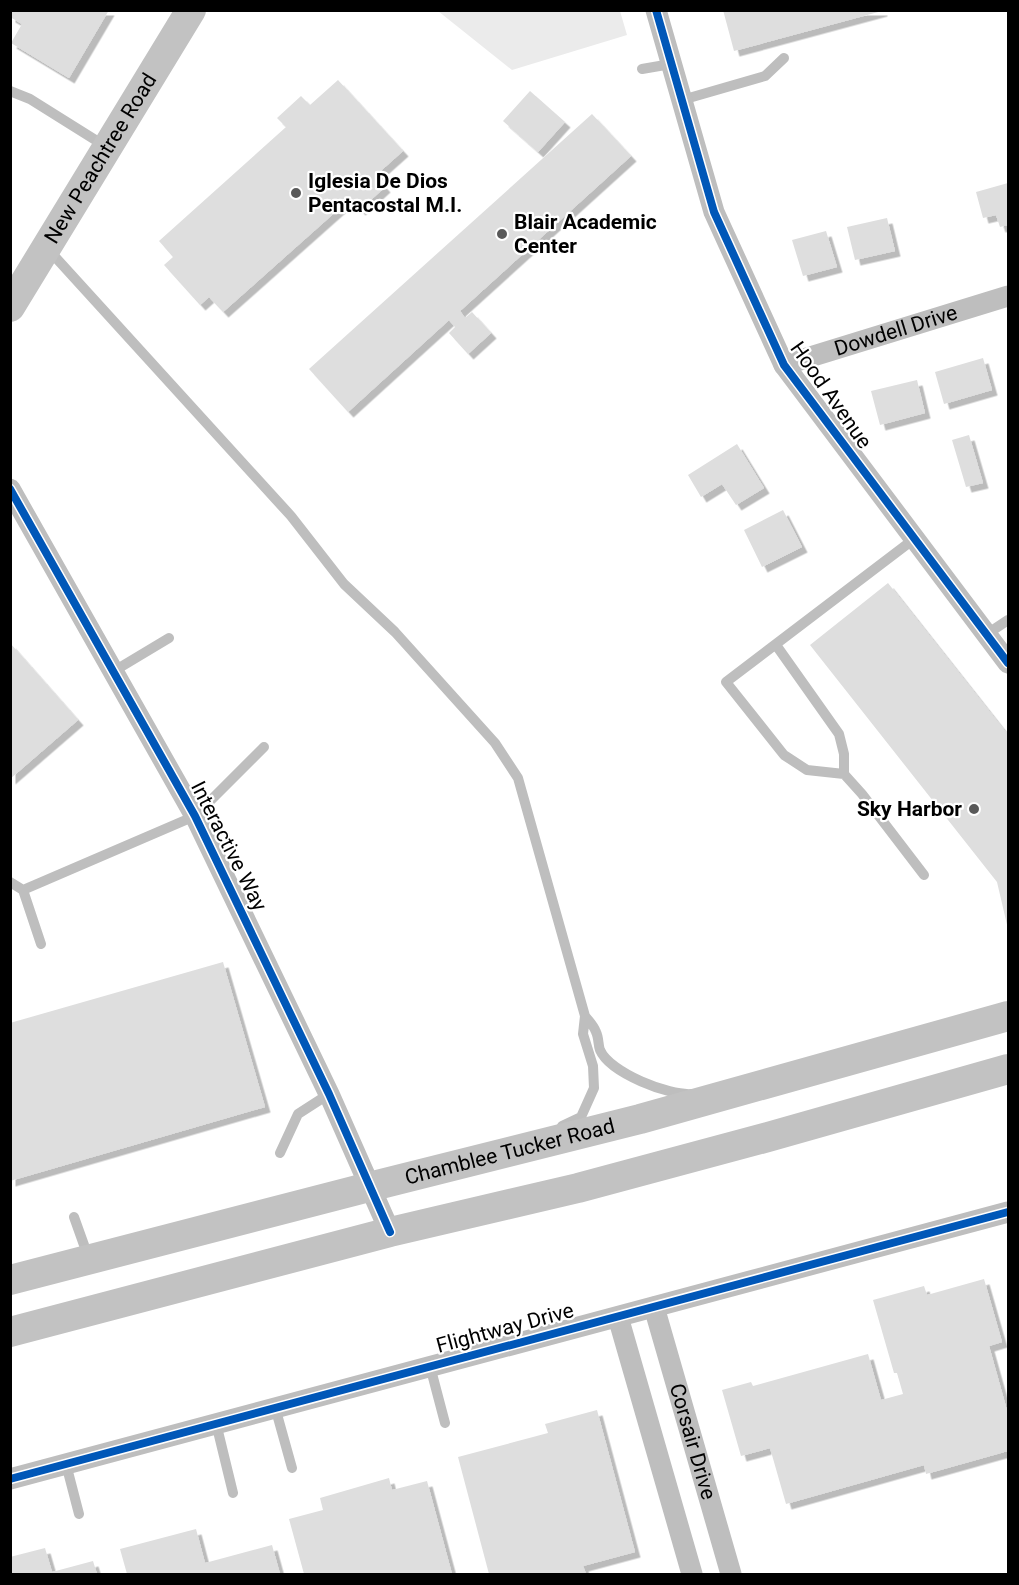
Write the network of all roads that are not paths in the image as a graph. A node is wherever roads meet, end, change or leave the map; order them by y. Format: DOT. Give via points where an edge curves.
graph roads {
  1 [pos="191,10"];
  2 [pos="656,10"];
  3 [pos="784,58"];
  4 [pos="671,64"];
  5 [pos="642,69"];
  6 [pos="10,91"];
  7 [pos="682,100"];
  8 [pos="108,148"];
  9 [pos="47,248"];
  10 [pos="1008,296"];
  11 [pos="10,307"];
  12 [pos="784,365"];
  13 [pos="10,489"];
  14 [pos="914,539"];
  15 [pos="1008,620"];
  16 [pos="987,634"];
  17 [pos="169,638"];
  18 [pos="776,645"];
  19 [pos="1008,663"];
  20 [pos="114,671"];
  21 [pos="264,747"];
  22 [pos="844,774"];
  23 [pos="195,816"];
  24 [pos="924,875"];
  25 [pos="10,882"];
  26 [pos="23,890"];
  27 [pos="41,944"];
  28 [pos="585,1016"];
  29 [pos="1008,1016"];
  30 [pos="1008,1070"];
  31 [pos="755,1088"];
  32 [pos="329,1094"];
  33 [pos="511,1152"];
  34 [pos="280,1153"];
  35 [pos="369,1187"];
  36 [pos="1008,1212"];
  37 [pos="74,1217"];
  38 [pos="390,1232"];
  39 [pos="90,1260"];
  40 [pos="10,1280"];
  41 [pos="654,1307"];
  42 [pos="618,1317"];
  43 [pos="10,1332"];
  44 [pos="430,1366"];
  45 [pos="275,1407"];
  46 [pos="216,1423"];
  47 [pos="445,1423"];
  48 [pos="66,1464"];
  49 [pos="292,1468"];
  50 [pos="10,1479"];
  51 [pos="232,1493"];
  52 [pos="79,1514"];
  53 [pos="692,1575"];
  54 [pos="731,1575"];
  1 -- 8 [label="main road, New Peachtree Road"];
  2 -- 4 [label="street, Hood Avenue"];
  3 -- 7 [label="lane" via="765,76"];
  4 -- 5 [label="lane"];
  4 -- 7 [label="street, Hood Avenue"];
  6 -- 8 [label="lane" via="30,99"];
  7 -- 12 [label="street, Hood Avenue" via="714,212"];
  8 -- 9 [label="main road, New Peachtree Road"];
  9 -- 11 [label="main road, New Peachtree Road"];
  9 -- 28 [label="lane" via="291,516 344,584 395,632 495,743 518,778"];
  10 -- 12 [label="street, Dowdell Drive"];
  12 -- 14 [label="street, Hood Avenue"];
  13 -- 20 [label="street, Interactive Way"];
  14 -- 16 [label="street, Hood Avenue"];
  14 -- 18 [label="lane"];
  15 -- 16 [label="lane"];
  16 -- 19 [label="street, Hood Avenue"];
  17 -- 20 [label="lane"];
  18 -- 22 [label="lane" via="839,734"];
  18 -- 22 [label="lane" via="726,682 784,755 807,770"];
  20 -- 23 [label="street, Interactive Way"];
  21 -- 23 [label="lane"];
  22 -- 24 [label="lane"];
  23 -- 26 [label="lane"];
  23 -- 32 [label="street, Interactive Way"];
  25 -- 26 [label="lane"];
  26 -- 27 [label="lane"];
  28 -- 31 [label="lane" via="596,1032 601,1052 615,1068 648,1084 683,1095"];
  28 -- 33 [label="lane" via="583,1034 593,1066 594,1088 581,1117"];
  29 -- 31 [label="main road, Chamblee Tucker Road"];
  30 -- 38 [label="main road" via="600,1182"];
  31 -- 33 [label="main road, Chamblee Tucker Road"];
  32 -- 34 [label="lane" via="298,1114"];
  32 -- 35 [label="street, Interactive Way"];
  33 -- 35 [label="main road, Chamblee Tucker Road"];
  35 -- 38 [label="street, Interactive Way"];
  35 -- 39 [label="main road, Chamblee Tucker Road"];
  36 -- 41 [label="street, Flightway Drive"];
  37 -- 39 [label="lane"];
  38 -- 43 [label="main road"];
  39 -- 40 [label="main road, Chamblee Tucker Road"];
  41 -- 42 [label="street, Flightway Drive"];
  41 -- 54 [label="street, Corsair Drive"];
  42 -- 44 [label="street, Flightway Drive"];
  42 -- 53 [label="street, Corsair Drive"];
  44 -- 45 [label="street, Flightway Drive"];
  44 -- 47 [label="lane"];
  45 -- 46 [label="street, Flightway Drive"];
  45 -- 49 [label="lane"];
  46 -- 48 [label="street, Flightway Drive"];
  46 -- 51 [label="lane"];
  48 -- 50 [label="street, Flightway Drive"];
  48 -- 52 [label="lane"];
}
